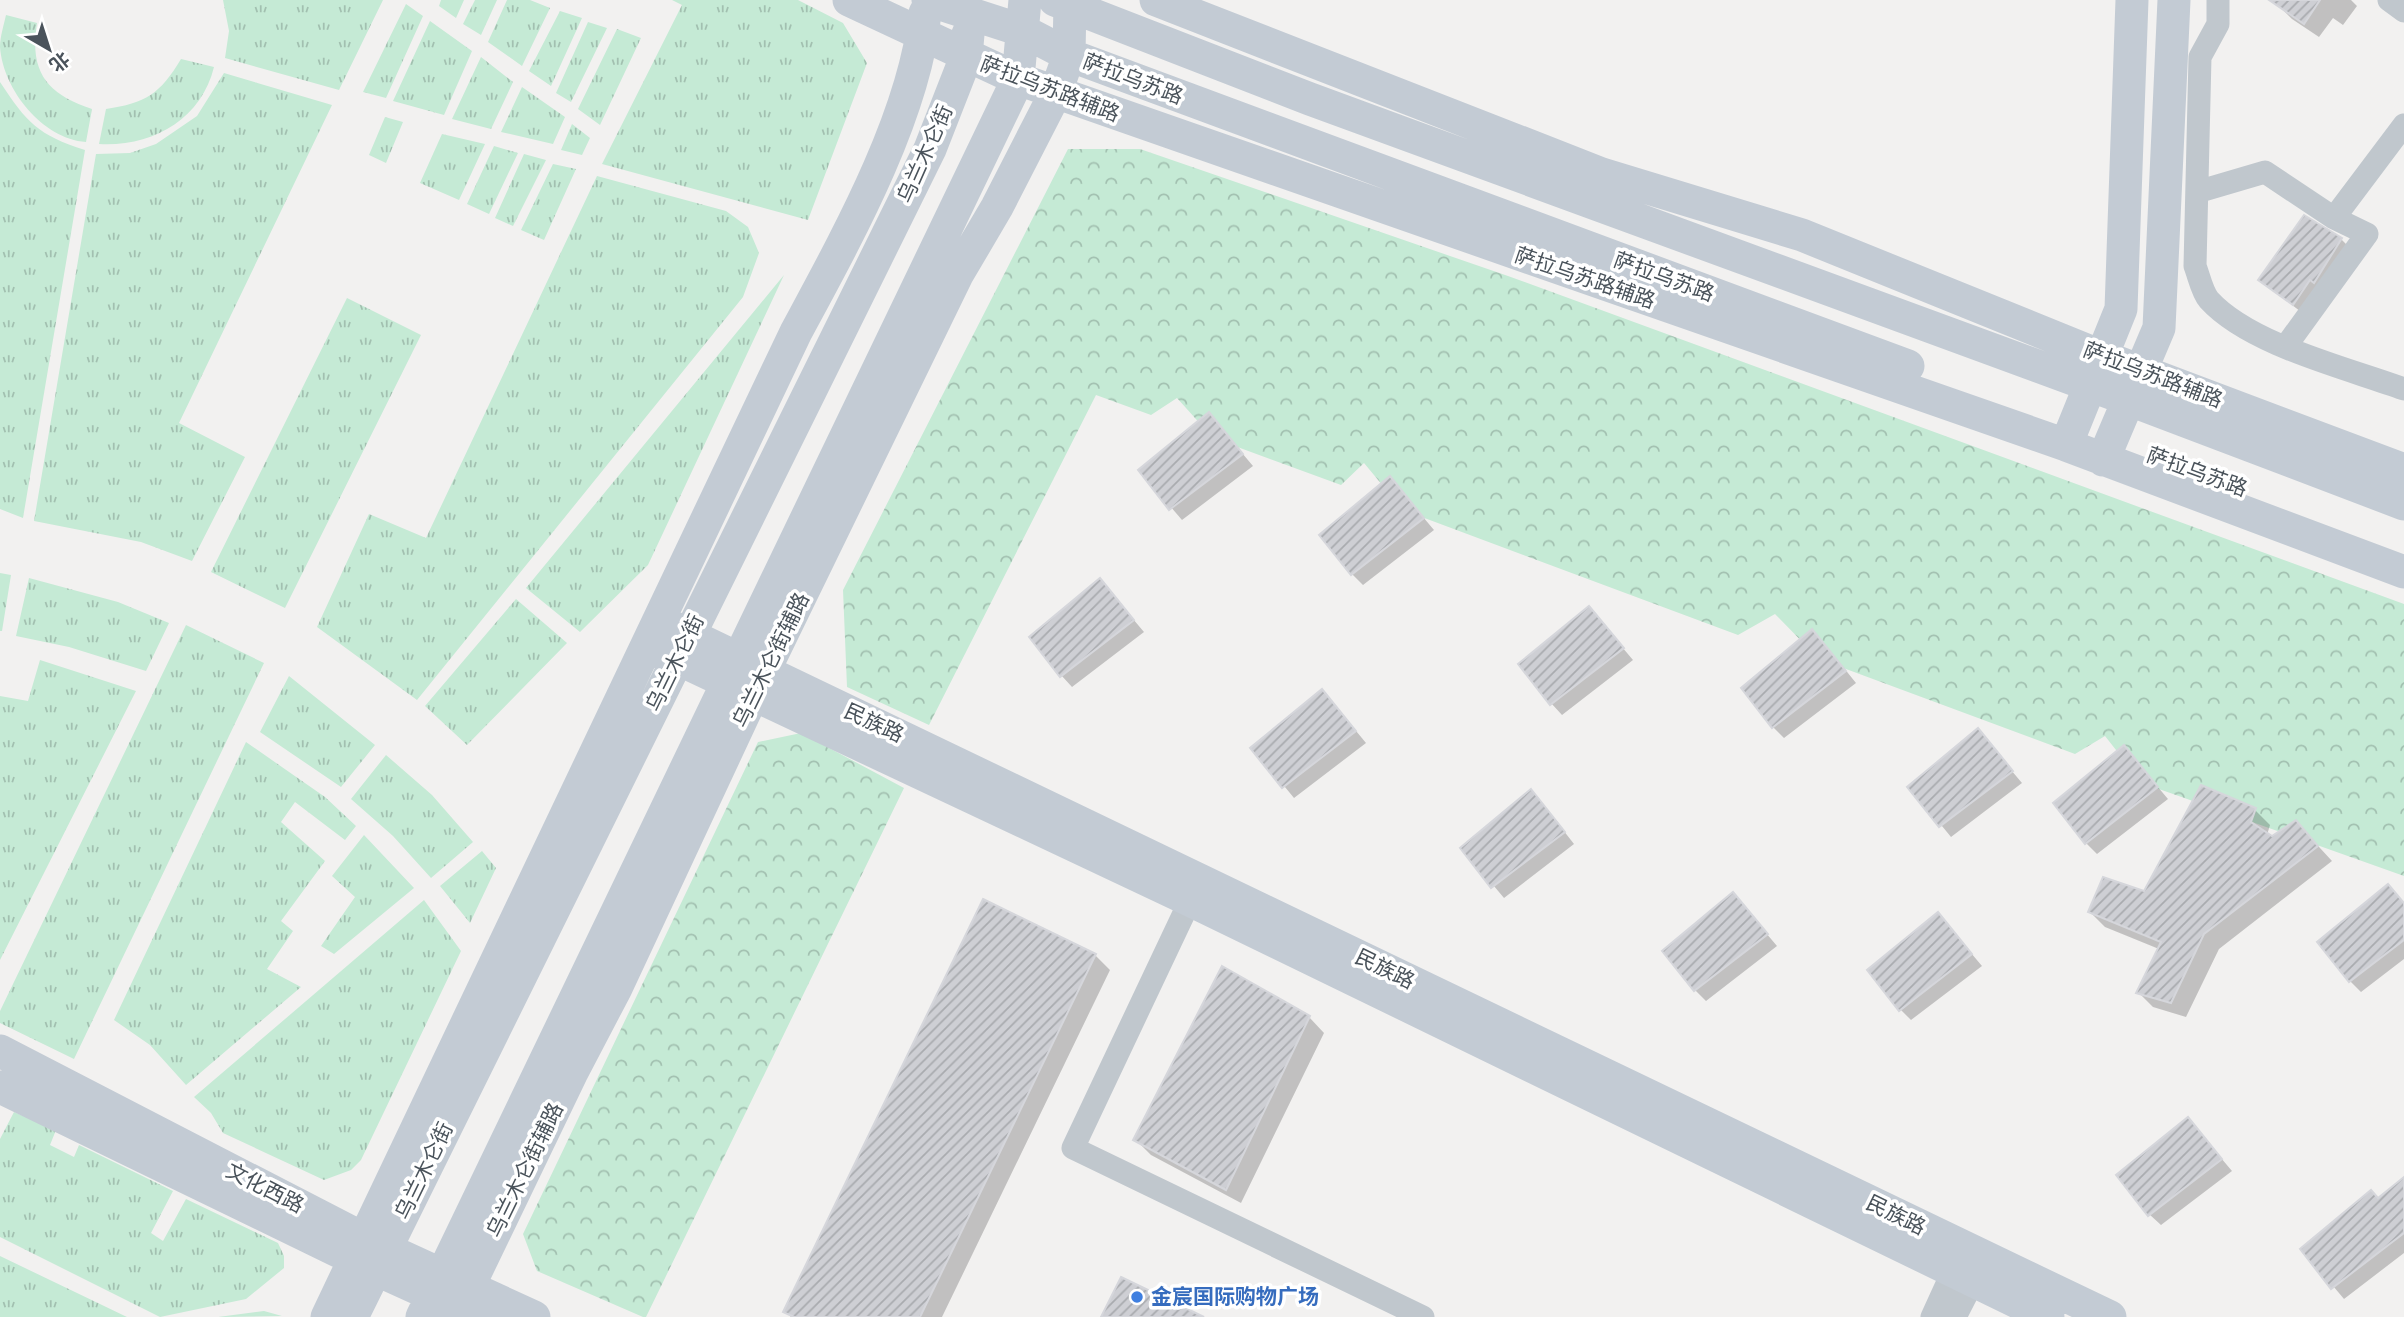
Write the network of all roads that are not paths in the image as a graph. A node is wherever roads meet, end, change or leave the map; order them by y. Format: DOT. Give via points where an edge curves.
graph roads {
  1 [pos="849,0"];
  2 [pos="927,0"];
  3 [pos="1156,0"];
  4 [pos="2132,0"];
  5 [pos="2174,0"];
  6 [pos="2218,0"];
  7 [pos="2389,0"];
  8 [pos="1064,2"];
  9 [pos="968,8"];
  10 [pos="2404,10"];
  11 [pos="1023,15"];
  12 [pos="923,35"];
  13 [pos="1069,55"];
  14 [pos="966,57"];
  15 [pos="1018,79"];
  16 [pos="1056,92"];
  17 [pos="2404,124"];
  18 [pos="2197,192"];
  19 [pos="2334,218"];
  20 [pos="2286,346"];
  21 [pos="2096,370"];
  22 [pos="2135,385"];
  23 [pos="2404,389"];
  24 [pos="2069,436"];
  25 [pos="2107,450"];
  26 [pos="2404,470"];
  27 [pos="2404,504"];
  28 [pos="2404,550"];
  29 [pos="2404,572"];
  30 [pos="668,640"];
  31 [pos="745,677"];
  32 [pos="1196,890"];
  33 [pos="0,1051"];
  34 [pos="0,1087"];
  35 [pos="370,1253"];
  36 [pos="1969,1264"];
  37 [pos="451,1302"];
  38 [pos="327,1317"];
  39 [pos="352,1317"];
  40 [pos="534,1317"];
  41 [pos="1423,1317"];
  42 [pos="1932,1317"];
  43 [pos="1955,1317"];
  44 [pos="2048,1317"];
  45 [pos="2110,1317"];
  1 -- 12 [label="street, 萨拉乌苏路辅路"];
  2 -- 9 [label="street, 萨拉乌苏路"];
  2 -- 12 [label="street"];
  3 -- 21 [label="street, 萨拉乌苏路辅路" via="1602,174 1802,235"];
  4 -- 21 [label="street" via="2121,309"];
  5 -- 22 [label="street" via="2162,305 2159,328"];
  6 -- 18 [label="street" via="2218,24 2200,57"];
  7 -- 10 [label="street"];
  8 -- 13 [label="street, 乌兰木仑街辅路"];
  8 -- 21 [label="street, 萨拉乌苏路" via="1310,99"];
  9 -- 11 [label="street, 萨拉乌苏路"];
  9 -- 14 [label="street, 乌兰木仑街"];
  11 -- 13 [label="street, 萨拉乌苏路"];
  11 -- 15 [label="street"];
  12 -- 14 [label="street, 萨拉乌苏路辅路"];
  12 -- 30 [label="street" via="893,135 849,233 796,332"];
  13 -- 16 [label="street, 乌兰木仑街辅路"];
  13 -- 24 [label="street, 萨拉乌苏路"];
  14 -- 15 [label="street, 萨拉乌苏路辅路"];
  14 -- 30 [label="street, 乌兰木仑街" via="930,149"];
  15 -- 16 [label="street, 萨拉乌苏路辅路"];
  15 -- 31 [label="street"];
  16 -- 24 [label="street, 萨拉乌苏路辅路"];
  16 -- 31 [label="street, 乌兰木仑街辅路"];
  17 -- 19 [label="street"];
  18 -- 19 [label="street" via="2265,172"];
  18 -- 20 [label="street" via="2195,266 2207,298 2232,321"];
  19 -- 20 [label="street" via="2367,234"];
  20 -- 23 [label="street"];
  21 -- 22 [label="street, 萨拉乌苏路"];
  21 -- 24 [label="street"];
  22 -- 25 [label="street"];
  22 -- 26 [label="street, 萨拉乌苏路辅路"];
  22 -- 27 [label="street, 萨拉乌苏路"];
  24 -- 25 [label="street, 萨拉乌苏路"];
  25 -- 28 [label="street, 萨拉乌苏路"];
  25 -- 29 [label="street"];
  30 -- 31 [label="street, 民族路"];
  30 -- 35 [label="street, 乌兰木仑街"];
  31 -- 32 [label="street, 民族路"];
  31 -- 37 [label="street"];
  32 -- 36 [label="street, 民族路"];
  32 -- 41 [label="street" via="1073,1148"];
  33 -- 35 [label="street, 文化西路"];
  34 -- 35 [label="street, 文化西路"];
  35 -- 37 [label="street, 文化西路"];
  35 -- 38 [label="street"];
  35 -- 39 [label="street, 乌兰木仑街"];
  36 -- 42 [label="street"];
  36 -- 43 [label="street"];
  36 -- 44 [label="street, 民族路"];
  36 -- 45 [label="street, 民族路"];
  37 -- 40 [label="street, 文化西路"];
}
